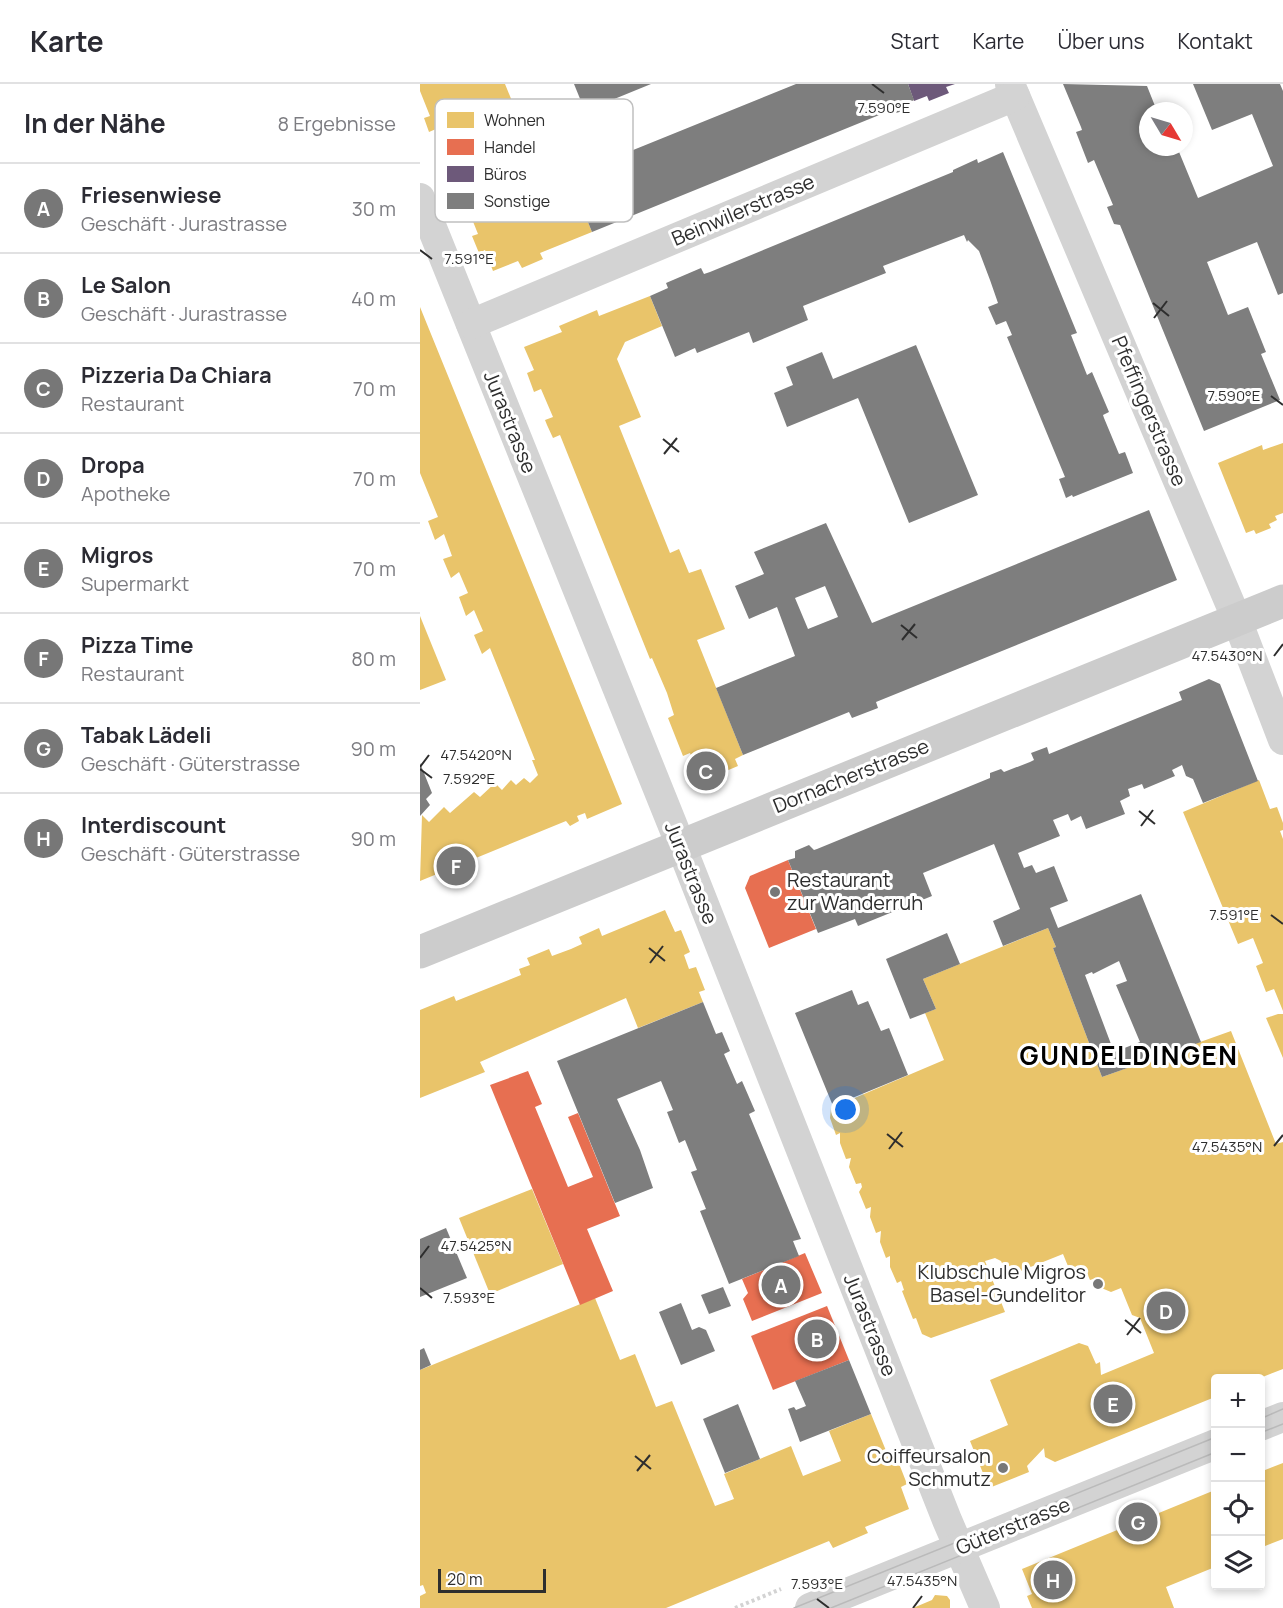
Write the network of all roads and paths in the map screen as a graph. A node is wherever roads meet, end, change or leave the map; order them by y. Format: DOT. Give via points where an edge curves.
graph roads {
  1 [pos="1013,90"];
  2 [pos="420,198"];
  3 [pos="471,324"];
  4 [pos="1283,601"];
  5 [pos="1237,620"];
  6 [pos="1283,740"];
  7 [pos="681,846"];
  8 [pos="420,952"];
  9 [pos="1283,1417"];
  10 [pos="1265,1424"];
  11 [pos="1211,1446"];
  12 [pos="959,1549"];
  13 [pos="810,1608"];
  14 [pos="985,1608"];
  1 -- 3 [label="street, Beinwilerstrasse"];
  1 -- 5 [label="street, Pfeffingerstrasse"];
  2 -- 3 [label="street, Jurastrasse"];
  3 -- 7 [label="street, Jurastrasse"];
  4 -- 5 [label="main road, Dornacherstrasse"];
  5 -- 6 [label="street, Pfeffingerstrasse"];
  5 -- 7 [label="main road, Dornacherstrasse"];
  7 -- 8 [label="main road, Dornacherstrasse"];
  7 -- 12 [label="street, Jurastrasse"];
  9 -- 10 [label="street"];
  11 -- 12 [label="street, Güterstrasse"];
  12 -- 13 [label="street, Güterstrasse"];
  12 -- 14 [label="street, Jurastrasse"];
}
